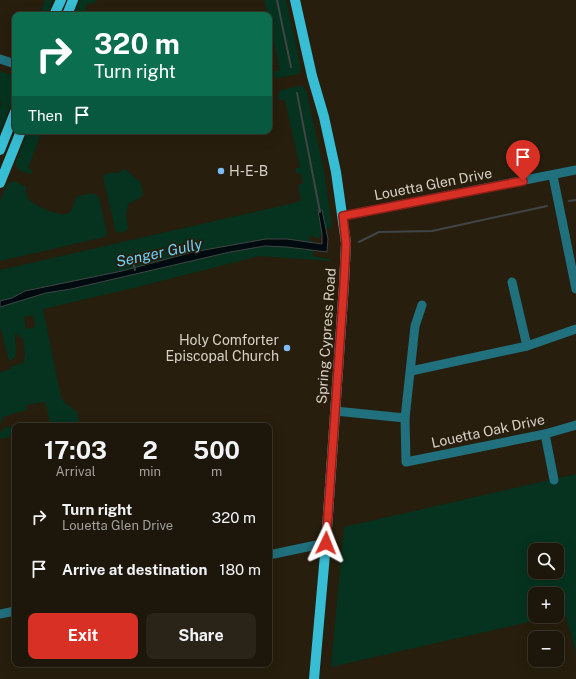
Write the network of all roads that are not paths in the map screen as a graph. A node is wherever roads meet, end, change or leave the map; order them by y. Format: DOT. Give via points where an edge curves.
graph roads {
  1 [pos="61,0"];
  2 [pos="73,0"];
  3 [pos="295,0"];
  4 [pos="55,12"];
  5 [pos="68,12"];
  6 [pos="0,60"];
  7 [pos="12,63"];
  8 [pos="12,120"];
  9 [pos="20,134"];
  10 [pos="0,150"];
  11 [pos="576,170"];
  12 [pos="553,176"];
  13 [pos="0,183"];
  14 [pos="343,216"];
  15 [pos="512,282"];
  16 [pos="576,289"];
  17 [pos="422,305"];
  18 [pos="576,329"];
  19 [pos="527,346"];
  20 [pos="410,371"];
  21 [pos="335,411"];
  22 [pos="405,418"];
  23 [pos="576,425"];
  24 [pos="545,434"];
  25 [pos="554,480"];
  26 [pos="326,543"];
  27 [pos="272,554"];
  28 [pos="12,612"];
  29 [pos="0,614"];
  30 [pos="314,679"];
  1 -- 4 [label="main road"];
  2 -- 5 [label="main road"];
  3 -- 14 [label="main road, Spring Cypress Road" via="324,117"];
  6 -- 7 [label="street"];
  8 -- 10 [label="main road"];
  9 -- 13 [label="main road"];
  11 -- 12 [label="street, Louetta Glen Drive"];
  12 -- 14 [label="street, Louetta Glen Drive"];
  12 -- 16 [label="street"];
  14 -- 21 [label="main road, Spring Cypress Road" via="346,244"];
  15 -- 19 [label="street"];
  17 -- 20 [label="street" via="415,326"];
  18 -- 19 [label="street"];
  19 -- 20 [label="street"];
  20 -- 22 [label="street"];
  21 -- 22 [label="street"];
  21 -- 26 [label="main road, Spring Cypress Road"];
  22 -- 24 [label="street, Louetta Oak Drive" via="406,462"];
  23 -- 24 [label="street, Louetta Oak Drive"];
  24 -- 25 [label="street"];
  26 -- 27 [label="street"];
  26 -- 30 [label="main road, Spring Cypress Road"];
  28 -- 29 [label="street"];
}
